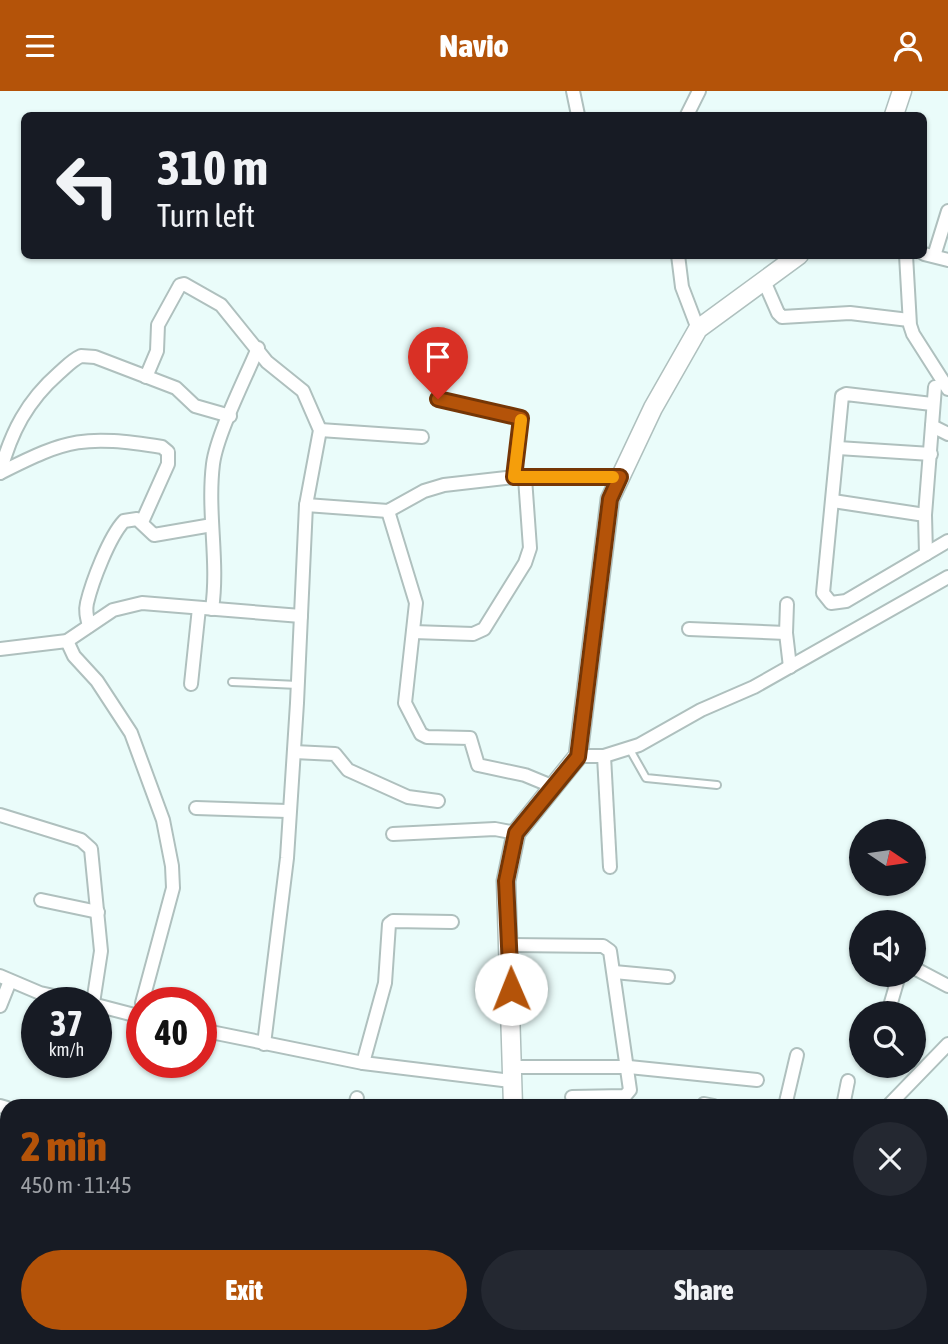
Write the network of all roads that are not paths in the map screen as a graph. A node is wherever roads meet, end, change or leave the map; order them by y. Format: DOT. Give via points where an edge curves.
graph roads {
  1 [pos="573,91"];
  2 [pos="699,91"];
  3 [pos="902,91"];
  4 [pos="577,112"];
  5 [pos="688,112"];
  6 [pos="895,112"];
  7 [pos="948,211"];
  8 [pos="929,255"];
  9 [pos="678,259"];
  10 [pos="794,259"];
  11 [pos="906,259"];
  12 [pos="948,260"];
  13 [pos="764,281"];
  14 [pos="909,320"];
  15 [pos="698,329"];
  16 [pos="258,348"];
  17 [pos="146,377"];
  18 [pos="942,388"];
  19 [pos="438,399"];
  20 [pos="932,404"];
  21 [pos="230,416"];
  22 [pos="932,426"];
  23 [pos="320,430"];
  24 [pos="948,434"];
  25 [pos="422,437"];
  26 [pos="838,448"];
  27 [pos="931,454"];
  28 [pos="0,473"];
  29 [pos="519,477"];
  30 [pos="620,477"];
  31 [pos="833,501"];
  32 [pos="306,505"];
  33 [pos="388,511"];
  34 [pos="926,515"];
  35 [pos="142,522"];
  36 [pos="212,525"];
  37 [pos="948,541"];
  38 [pos="926,554"];
  39 [pos="948,577"];
  40 [pos="788,604"];
  41 [pos="206,609"];
  42 [pos="301,615"];
  43 [pos="89,626"];
  44 [pos="689,629"];
  45 [pos="412,632"];
  46 [pos="786,633"];
  47 [pos="67,641"];
  48 [pos="0,649"];
  49 [pos="790,667"];
  50 [pos="232,682"];
  51 [pos="191,684"];
  52 [pos="298,685"];
  53 [pos="629,748"];
  54 [pos="294,752"];
  55 [pos="604,756"];
  56 [pos="578,757"];
  57 [pos="716,785"];
  58 [pos="554,787"];
  59 [pos="438,801"];
  60 [pos="196,808"];
  61 [pos="288,811"];
  62 [pos="0,814"];
  63 [pos="516,833"];
  64 [pos="393,834"];
  65 [pos="610,867"];
  66 [pos="41,900"];
  67 [pos="98,912"];
  68 [pos="452,922"];
  69 [pos="510,945"];
  70 [pos="614,972"];
  71 [pos="926,974"];
  72 [pos="668,977"];
  73 [pos="5,979"];
  74 [pos="948,986"];
  75 [pos="25,987"];
  76 [pos="98,987"];
  77 [pos="147,987"];
  78 [pos="0,1006"];
  79 [pos="217,1034"];
  80 [pos="264,1044"];
  81 [pos="948,1044"];
  82 [pos="797,1055"];
  83 [pos="363,1063"];
  84 [pos="629,1067"];
  85 [pos="511,1074"];
  86 [pos="757,1080"];
  87 [pos="848,1081"];
  88 [pos="572,1097"];
  89 [pos="513,1099"];
  90 [pos="787,1099"];
  91 [pos="844,1099"];
  92 [pos="895,1099"];
  1 -- 4 [label="street"];
  2 -- 5 [label="street"];
  3 -- 6 [label="street"];
  7 -- 8 [label="street"];
  8 -- 12 [label="street"];
  9 -- 15 [label="street" via="682,287"];
  10 -- 13 [label="street"];
  11 -- 14 [label="street"];
  13 -- 14 [label="street" via="782,317 850,313"];
  13 -- 15 [label="street"];
  14 -- 18 [label="street"];
  15 -- 30 [label="street"];
  16 -- 17 [label="street" via="221,305 181,284 158,324 157,351"];
  16 -- 21 [label="street"];
  16 -- 23 [label="street" via="267,362 303,391"];
  17 -- 21 [label="street" via="180,390 195,406"];
  17 -- 28 [label="street" via="95,357 75,358 30,402 12,433"];
  18 -- 20 [label="street"];
  19 -- 29 [label="street" via="521,418"];
  20 -- 22 [label="street"];
  20 -- 26 [label="street" via="846,394 842,396"];
  21 -- 36 [label="street" via="213,464"];
  22 -- 24 [label="street"];
  22 -- 27 [label="street"];
  23 -- 25 [label="street"];
  23 -- 32 [label="street"];
  26 -- 27 [label="street"];
  26 -- 31 [label="street"];
  27 -- 34 [label="street"];
  28 -- 35 [label="street" via="68,443 110,439 162,447 168,452 168,464"];
  29 -- 30 [label="street"];
  29 -- 33 [label="street" via="434,488"];
  29 -- 45 [label="street" via="530,548 484,629 472,634"];
  30 -- 56 [label="street" via="610,499"];
  31 -- 34 [label="street"];
  31 -- 38 [label="street" via="823,593 831,603 846,601"];
  32 -- 33 [label="street"];
  32 -- 42 [label="street"];
  33 -- 45 [label="street" via="416,598"];
  34 -- 38 [label="street"];
  35 -- 36 [label="street" via="154,535"];
  35 -- 43 [label="street" via="127,519 115,533 87,604"];
  36 -- 41 [label="street" via="216,578"];
  37 -- 38 [label="street"];
  39 -- 49 [label="street"];
  40 -- 46 [label="street"];
  41 -- 42 [label="street"];
  41 -- 43 [label="street" via="134,604 113,610"];
  41 -- 51 [label="street"];
  42 -- 52 [label="street"];
  43 -- 47 [label="street"];
  44 -- 46 [label="street"];
  45 -- 58 [label="street" via="405,703 421,734 470,738 478,765"];
  46 -- 49 [label="street"];
  47 -- 48 [label="street"];
  47 -- 77 [label="street" via="131,733 159,805 173,888"];
  49 -- 53 [label="street"];
  50 -- 52 [label="lane"];
  52 -- 54 [label="street"];
  53 -- 55 [label="street"];
  53 -- 57 [label="lane" via="646,778"];
  54 -- 59 [label="street" via="335,754 348,770 408,797"];
  54 -- 61 [label="street"];
  55 -- 56 [label="street"];
  55 -- 65 [label="street"];
  56 -- 58 [label="street"];
  58 -- 63 [label="street"];
  60 -- 61 [label="street"];
  61 -- 80 [label="street" via="287,858"];
  62 -- 67 [label="street" via="88,844"];
  63 -- 64 [label="street" via="495,829"];
  63 -- 69 [label="street" via="506,881"];
  66 -- 67 [label="street"];
  67 -- 76 [label="street" via="102,958"];
  68 -- 83 [label="street" via="389,924 385,983"];
  69 -- 70 [label="street" via="608,947"];
  69 -- 85 [label="street"];
  70 -- 72 [label="street"];
  70 -- 84 [label="street"];
  71 -- 74 [label="street"];
  73 -- 75 [label="street"];
  73 -- 78 [label="street"];
  79 -- 80 [label="street"];
  80 -- 83 [label="street"];
  81 -- 92 [label="street"];
  82 -- 90 [label="street"];
  83 -- 85 [label="street"];
  84 -- 85 [label="street"];
  84 -- 86 [label="street"];
  84 -- 88 [label="street" via="628,1094"];
  85 -- 89 [label="street"];
  87 -- 91 [label="street"];
}
